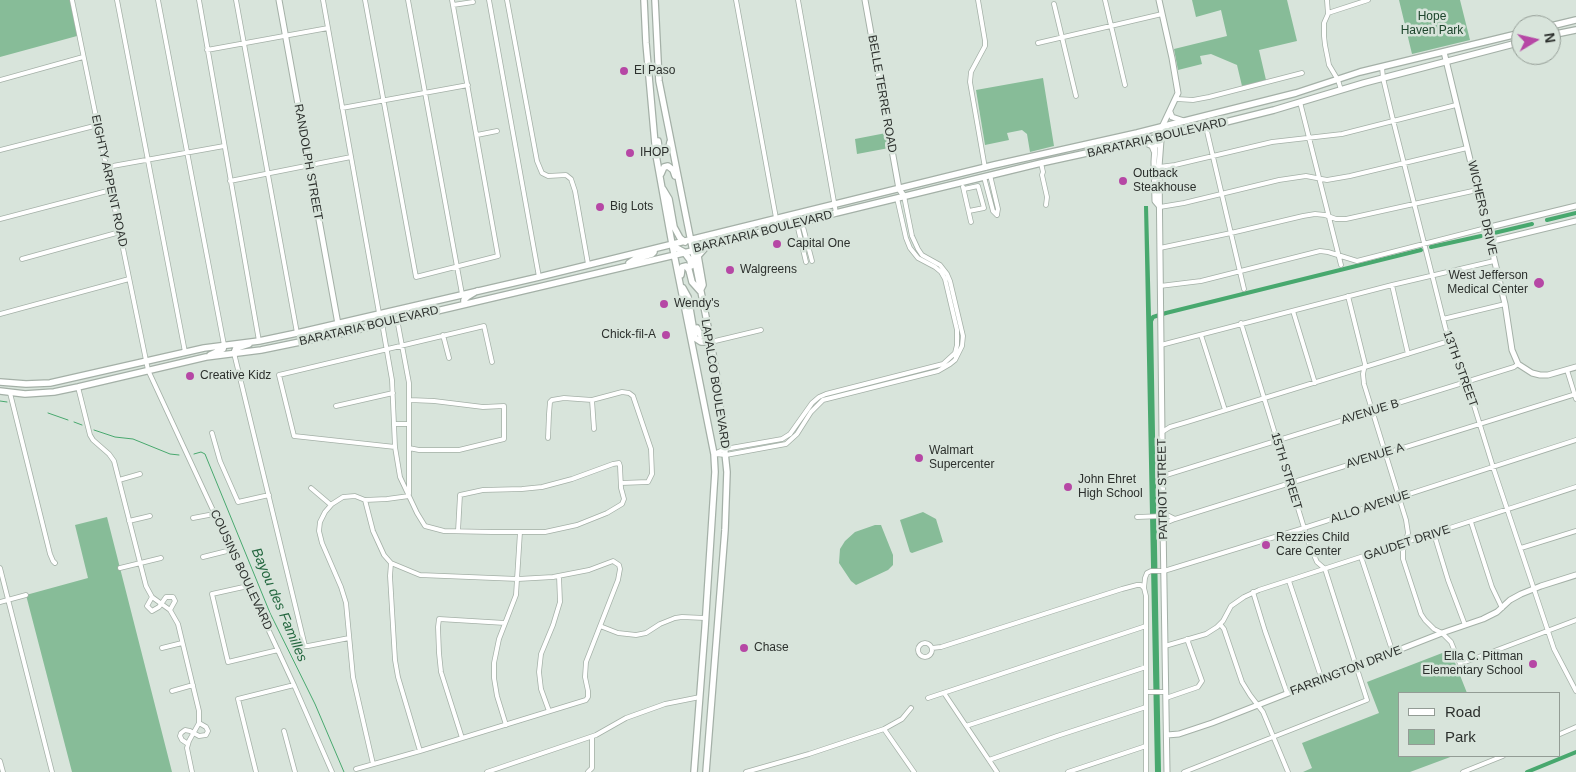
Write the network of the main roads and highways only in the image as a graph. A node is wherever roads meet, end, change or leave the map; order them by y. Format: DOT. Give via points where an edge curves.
graph roads {
  1 [pos="644,0"];
  2 [pos="655,0"];
  3 [pos="1576,20"];
  4 [pos="1561,24"];
  5 [pos="1576,30"];
  6 [pos="1561,33"];
  7 [pos="1511,35"];
  8 [pos="1511,45"];
  9 [pos="652,115"];
  10 [pos="671,138"];
  11 [pos="994,165"];
  12 [pos="985,168"];
  13 [pos="987,176"];
  14 [pos="660,178"];
  15 [pos="977,179"];
  16 [pos="661,185"];
  17 [pos="682,198"];
  18 [pos="804,212"];
  19 [pos="672,214"];
  20 [pos="795,214"];
  21 [pos="686,219"];
  22 [pos="799,224"];
  23 [pos="744,226"];
  24 [pos="761,232"];
  25 [pos="687,240"];
  26 [pos="671,245"];
  27 [pos="708,246"];
  28 [pos="654,249"];
  29 [pos="694,249"];
  30 [pos="684,252"];
  31 [pos="674,254"];
  32 [pos="597,262"];
  33 [pos="588,264"];
  34 [pos="628,265"];
  35 [pos="549,274"];
  36 [pos="588,275"];
  37 [pos="538,277"];
  38 [pos="580,277"];
  39 [pos="681,284"];
  40 [pos="695,285"];
  41 [pos="541,286"];
  42 [pos="531,288"];
  43 [pos="478,290"];
  44 [pos="700,291"];
  45 [pos="462,294"];
  46 [pos="464,304"];
  47 [pos="448,308"];
  48 [pos="396,310"];
  49 [pos="690,310"];
  50 [pos="382,323"];
  51 [pos="338,324"];
  52 [pos="708,329"];
  53 [pos="315,339"];
  54 [pos="257,341"];
  55 [pos="711,342"];
  56 [pos="224,345"];
  57 [pos="234,353"];
  58 [pos="206,357"];
  59 [pos="92,374"];
  60 [pos="0,382"];
  61 [pos="78,387"];
  62 [pos="0,391"];
  63 [pos="714,472"];
  64 [pos="727,481"];
  65 [pos="709,560"];
  66 [pos="722,560"];
  67 [pos="708,582"];
  68 [pos="720,582"];
  69 [pos="717,624"];
  70 [pos="705,628"];
  71 [pos="702,672"];
  72 [pos="713,673"];
  73 [pos="700,696"];
  74 [pos="711,710"];
  75 [pos="698,712"];
  76 [pos="695,772"];
  77 [pos="706,772"];
  1 -- 9 [label="main road, LAPALCO BOULEVARD"];
  2 -- 10 [label="main road" via="659,82"];
  3 -- 4 [label="main road"];
  5 -- 6 [label="main road"];
  7 -- 11 [label="main road, BARATARIA BOULEVARD" via="1162,127"];
  8 -- 13 [label="main road, BARATARIA BOULEVARD" via="1206,127"];
  9 -- 10 [label="main road" via="659,148 669,147"];
  9 -- 14 [label="main road, LAPALCO BOULEVARD"];
  10 -- 17 [label="main road"];
  11 -- 12 [label="main road, BARATARIA BOULEVARD"];
  11 -- 13 [label="main road"];
  12 -- 15 [label="main road"];
  12 -- 18 [label="main road, BARATARIA BOULEVARD"];
  13 -- 15 [label="main road, BARATARIA BOULEVARD"];
  14 -- 16 [label="main road, LAPALCO BOULEVARD"];
  14 -- 17 [label="main road" via="664,167 671,167"];
  15 -- 22 [label="main road, BARATARIA BOULEVARD"];
  16 -- 19 [label="main road"];
  16 -- 26 [label="main road, LAPALCO BOULEVARD"];
  17 -- 21 [label="main road"];
  18 -- 20 [label="main road, BARATARIA BOULEVARD"];
  18 -- 22 [label="main road"];
  19 -- 21 [label="main road" via="680,225"];
  19 -- 25 [label="main road" via="680,238"];
  20 -- 23 [label="main road, BARATARIA BOULEVARD"];
  20 -- 24 [label="main road" via="796,218 765,227"];
  21 -- 25 [label="main road"];
  22 -- 24 [label="main road, BARATARIA BOULEVARD"];
  23 -- 25 [label="main road, BARATARIA BOULEVARD"];
  23 -- 27 [label="main road" via="738,231 709,239"];
  24 -- 27 [label="main road, BARATARIA BOULEVARD"];
  25 -- 26 [label="main road, BARATARIA BOULEVARD"];
  25 -- 29 [label="main road"];
  26 -- 28 [label="main road, BARATARIA BOULEVARD"];
  26 -- 30 [label="main road"];
  26 -- 31 [label="main road, LAPALCO BOULEVARD"];
  27 -- 29 [label="main road, BARATARIA BOULEVARD"];
  27 -- 44 [label="main road" via="698,256 703,285"];
  28 -- 32 [label="main road, BARATARIA BOULEVARD"];
  28 -- 34 [label="main road" via="654,253"];
  29 -- 30 [label="main road, BARATARIA BOULEVARD"];
  29 -- 44 [label="main road, LAPALCO BOULEVARD"];
  30 -- 31 [label="main road, BARATARIA BOULEVARD"];
  30 -- 40 [label="main road" via="690,260"];
  31 -- 34 [label="main road, BARATARIA BOULEVARD"];
  31 -- 39 [label="main road, LAPALCO BOULEVARD"];
  32 -- 33 [label="main road, BARATARIA BOULEVARD"];
  32 -- 36 [label="main road"];
  33 -- 35 [label="main road, BARATARIA BOULEVARD"];
  33 -- 38 [label="main road"];
  34 -- 36 [label="main road, BARATARIA BOULEVARD"];
  35 -- 37 [label="main road, BARATARIA BOULEVARD"];
  35 -- 41 [label="main road"];
  36 -- 38 [label="main road, BARATARIA BOULEVARD"];
  37 -- 42 [label="main road"];
  37 -- 43 [label="main road, BARATARIA BOULEVARD"];
  38 -- 41 [label="main road, BARATARIA BOULEVARD"];
  39 -- 40 [label="main road" via="681,270 685,266"];
  39 -- 49 [label="main road"];
  39 -- 63 [label="main road, LAPALCO BOULEVARD" via="714,454"];
  40 -- 44 [label="main road"];
  41 -- 42 [label="main road, BARATARIA BOULEVARD"];
  42 -- 46 [label="main road, BARATARIA BOULEVARD"];
  43 -- 45 [label="main road, BARATARIA BOULEVARD"];
  43 -- 46 [label="main road" via="467,297"];
  44 -- 52 [label="main road, LAPALCO BOULEVARD"];
  45 -- 47 [label="main road"];
  45 -- 48 [label="main road, BARATARIA BOULEVARD"];
  46 -- 47 [label="main road, BARATARIA BOULEVARD"];
  47 -- 50 [label="main road, BARATARIA BOULEVARD"];
  48 -- 50 [label="main road" via="384,316"];
  48 -- 51 [label="main road, BARATARIA BOULEVARD"];
  49 -- 52 [label="main road" via="699,335 706,335"];
  49 -- 55 [label="main road" via="696,338 701,342"];
  50 -- 53 [label="main road, BARATARIA BOULEVARD"];
  51 -- 53 [label="main road" via="336,329 317,334"];
  51 -- 54 [label="main road, BARATARIA BOULEVARD"];
  52 -- 55 [label="main road, LAPALCO BOULEVARD"];
  53 -- 57 [label="main road, BARATARIA BOULEVARD"];
  54 -- 56 [label="main road, BARATARIA BOULEVARD"];
  54 -- 57 [label="main road" via="236,348"];
  55 -- 64 [label="main road, LAPALCO BOULEVARD"];
  56 -- 58 [label="main road" via="223,349"];
  56 -- 59 [label="main road, BARATARIA BOULEVARD"];
  57 -- 58 [label="main road, BARATARIA BOULEVARD"];
  58 -- 61 [label="main road, BARATARIA BOULEVARD"];
  59 -- 60 [label="main road, BARATARIA BOULEVARD" via="38,384"];
  59 -- 61 [label="main road" via="78,383"];
  61 -- 62 [label="main road, BARATARIA BOULEVARD" via="41,393"];
  63 -- 64 [label="main road" via="721,471"];
  63 -- 65 [label="main road, LAPALCO BOULEVARD"];
  64 -- 66 [label="main road, LAPALCO BOULEVARD"];
  65 -- 66 [label="main road"];
  65 -- 67 [label="main road, LAPALCO BOULEVARD"];
  66 -- 68 [label="main road, LAPALCO BOULEVARD"];
  67 -- 68 [label="main road"];
  67 -- 70 [label="main road, LAPALCO BOULEVARD"];
  68 -- 69 [label="main road, LAPALCO BOULEVARD"];
  69 -- 70 [label="main road"];
  69 -- 72 [label="main road, LAPALCO BOULEVARD"];
  70 -- 71 [label="main road, LAPALCO BOULEVARD"];
  71 -- 72 [label="main road"];
  71 -- 73 [label="main road, LAPALCO BOULEVARD"];
  72 -- 74 [label="main road, LAPALCO BOULEVARD"];
  73 -- 74 [label="main road"];
  73 -- 75 [label="main road, LAPALCO BOULEVARD"];
  74 -- 75 [label="main road"];
  74 -- 77 [label="main road, LAPALCO BOULEVARD"];
  75 -- 76 [label="main road, LAPALCO BOULEVARD" via="694,760 698,767"];
}
